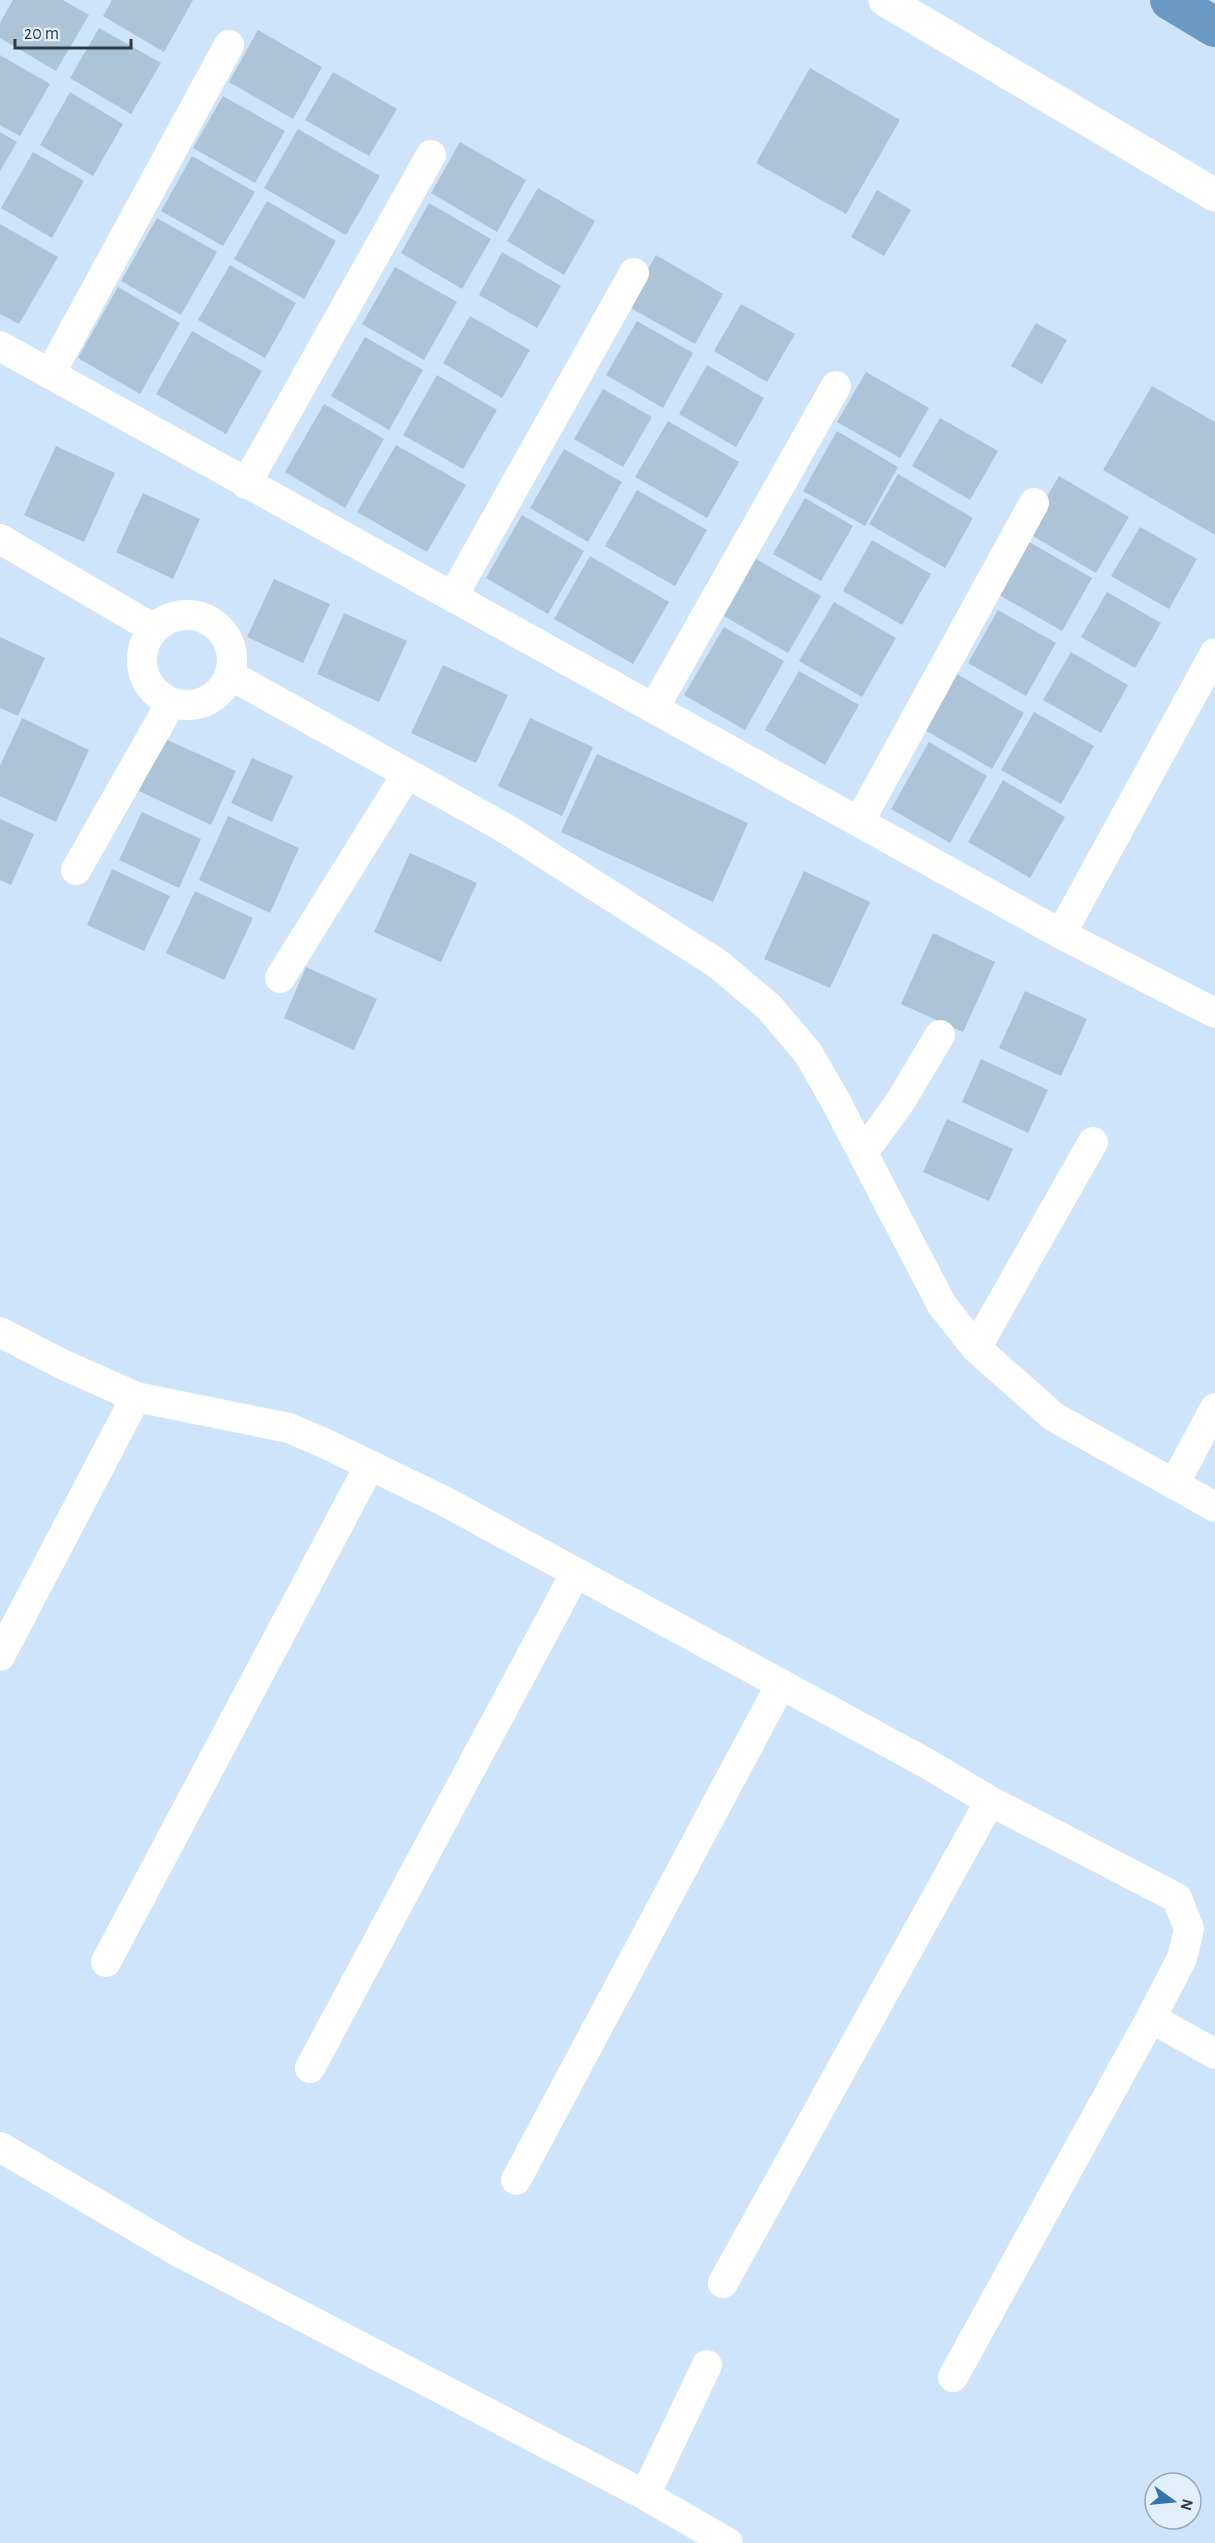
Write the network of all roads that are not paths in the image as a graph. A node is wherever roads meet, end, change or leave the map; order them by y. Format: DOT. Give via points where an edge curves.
graph roads {
  1 [pos="885,0"];
  2 [pos="229,45"];
  3 [pos="431,154"];
  4 [pos="1215,195"];
  5 [pos="634,273"];
  6 [pos="0,346"];
  7 [pos="50,374"];
  8 [pos="836,386"];
  9 [pos="246,484"];
  10 [pos="1034,503"];
  11 [pos="1,542"];
  12 [pos="453,596"];
  13 [pos="154,629"];
  14 [pos="1215,652"];
  15 [pos="230,675"];
  16 [pos="171,703"];
  17 [pos="654,708"];
  18 [pos="407,774"];
  19 [pos="859,822"];
  20 [pos="76,870"];
  21 [pos="1061,934"];
  22 [pos="280,978"];
  23 [pos="1215,1013"];
  24 [pos="940,1035"];
  25 [pos="1093,1142"];
  26 [pos="863,1153"];
  27 [pos="0,1332"];
  28 [pos="976,1348"];
  29 [pos="136,1397"];
  30 [pos="1215,1408"];
  31 [pos="370,1465"];
  32 [pos="1174,1484"];
  33 [pos="1215,1507"];
  34 [pos="575,1574"];
  35 [pos="0,1656"];
  36 [pos="781,1684"];
  37 [pos="990,1801"];
  38 [pos="106,1962"];
  39 [pos="1151,2018"];
  40 [pos="1215,2054"];
  41 [pos="310,2068"];
  42 [pos="0,2147"];
  43 [pos="516,2180"];
  44 [pos="723,2283"];
  45 [pos="706,2365"];
  46 [pos="953,2377"];
  47 [pos="645,2495"];
  48 [pos="728,2543"];
  1 -- 4 [label="street"];
  2 -- 7 [label="street"];
  3 -- 9 [label="street"];
  5 -- 12 [label="street"];
  6 -- 7 [label="street"];
  7 -- 9 [label="street"];
  8 -- 17 [label="street"];
  9 -- 12 [label="street"];
  10 -- 19 [label="street"];
  11 -- 13 [label="street"];
  12 -- 17 [label="street"];
  13 -- 15 [label="street" via="174,616 187,614 214,623 230,647"];
  13 -- 16 [label="street" via="143,645 143,674 159,697"];
  14 -- 21 [label="street"];
  15 -- 16 [label="street" via="213,698 186,706"];
  15 -- 18 [label="street"];
  16 -- 20 [label="street"];
  17 -- 19 [label="street"];
  18 -- 22 [label="street"];
  18 -- 26 [label="street" via="503,827 718,964 769,1007 808,1053"];
  19 -- 21 [label="street"];
  21 -- 23 [label="street"];
  24 -- 26 [label="street" via="900,1102"];
  25 -- 28 [label="street"];
  26 -- 28 [label="street" via="942,1305"];
  27 -- 29 [label="street"];
  28 -- 32 [label="street" via="1054,1417"];
  29 -- 31 [label="street" via="289,1428"];
  29 -- 35 [label="street"];
  30 -- 32 [label="street"];
  31 -- 34 [label="street"];
  31 -- 38 [label="street"];
  32 -- 33 [label="street"];
  34 -- 36 [label="street"];
  34 -- 41 [label="street"];
  36 -- 37 [label="street"];
  36 -- 43 [label="street"];
  37 -- 39 [label="street" via="1177,1898 1189,1929 1182,1958"];
  37 -- 44 [label="street"];
  39 -- 40 [label="street"];
  39 -- 46 [label="street"];
  42 -- 47 [label="street" via="179,2252"];
  45 -- 47 [label="street"];
  47 -- 48 [label="street"];
}
